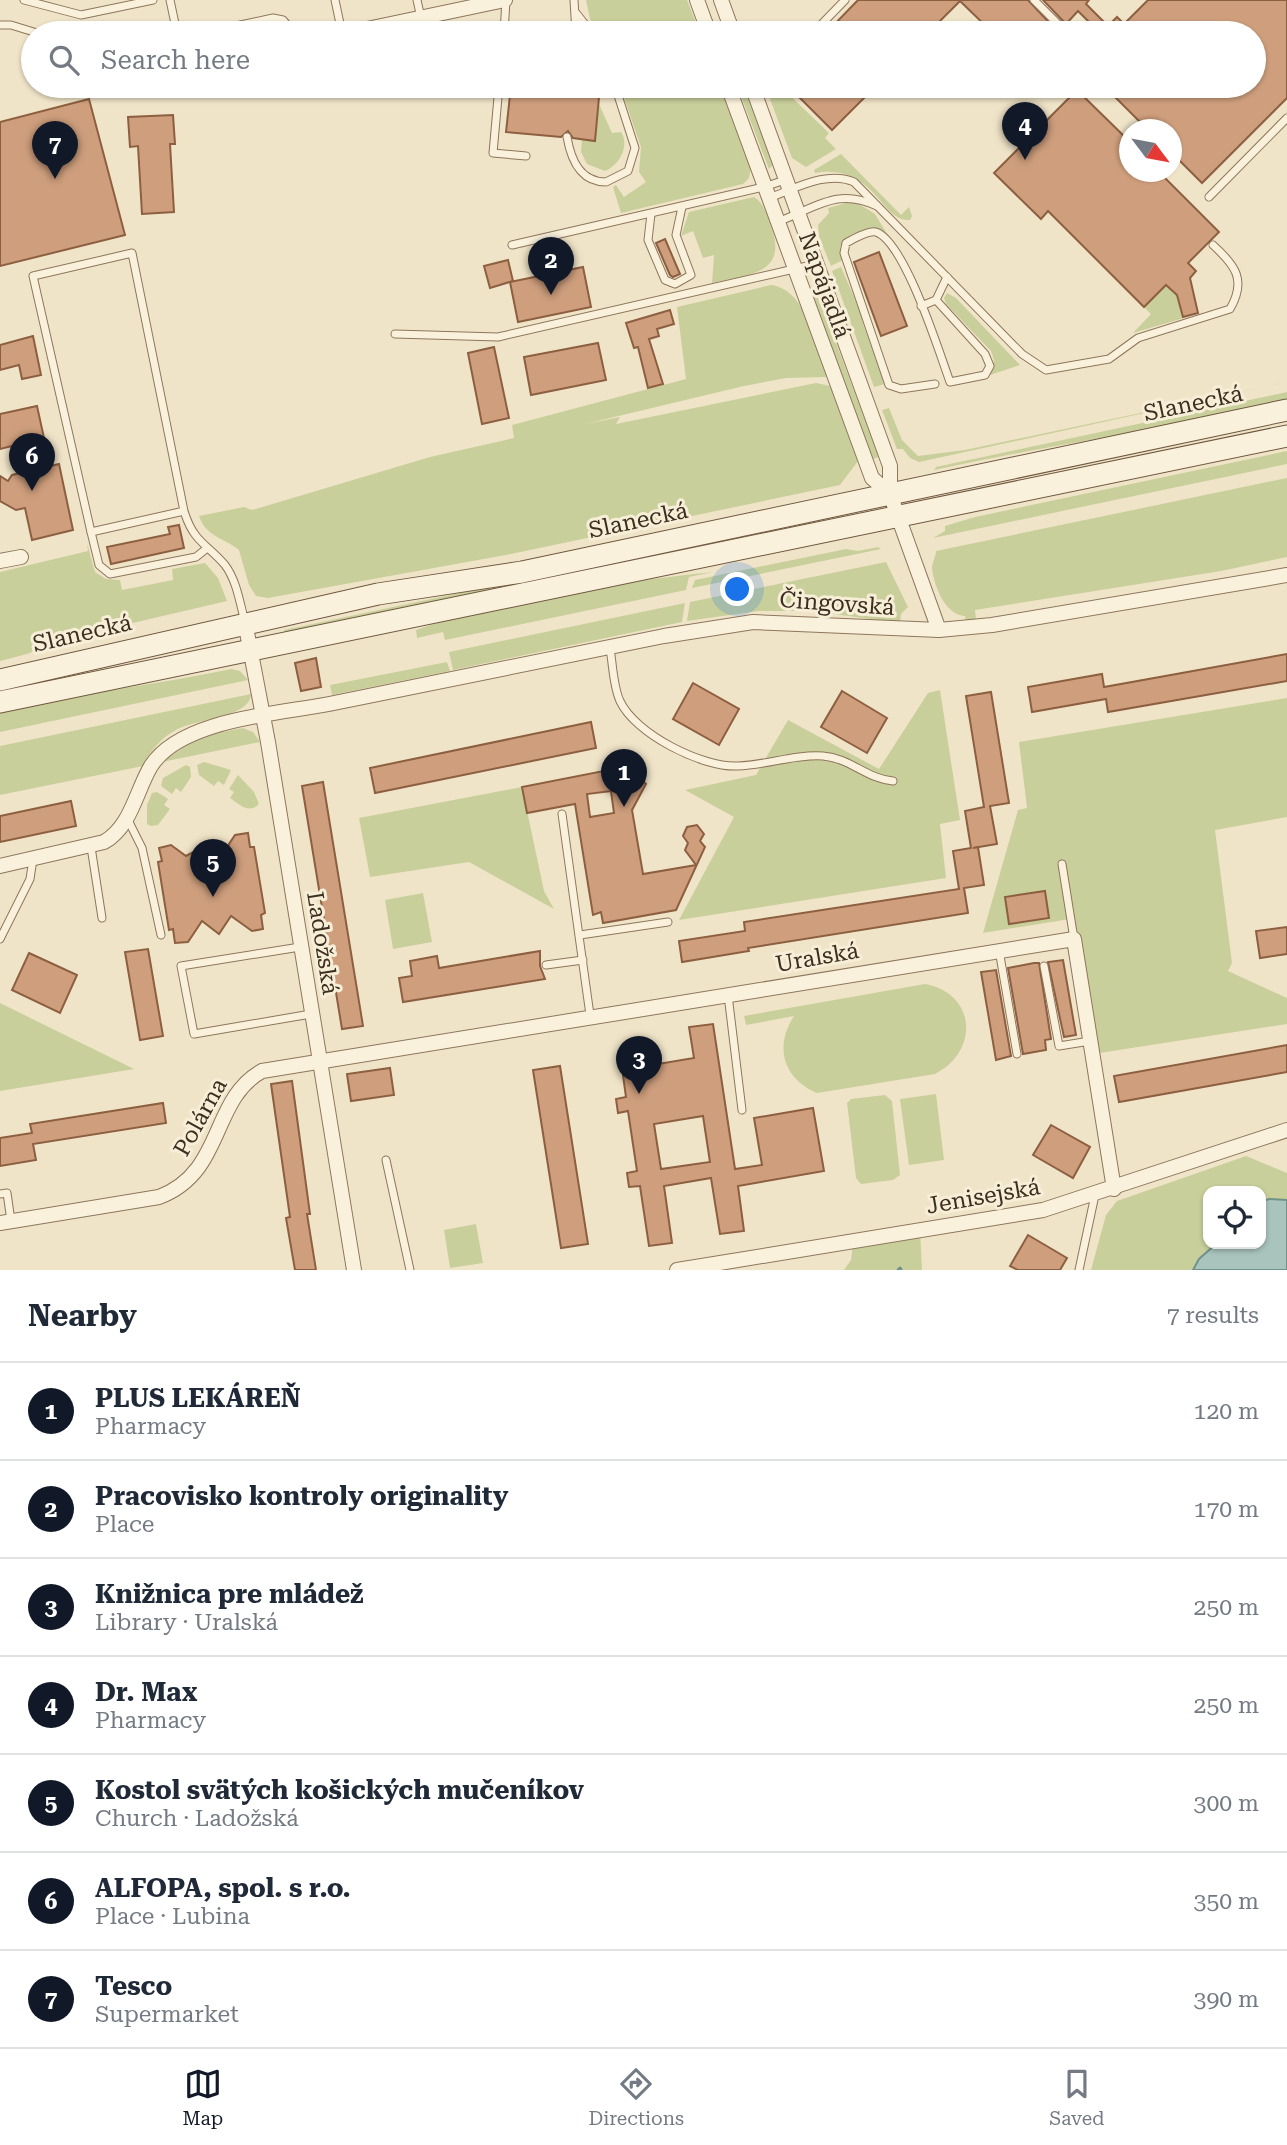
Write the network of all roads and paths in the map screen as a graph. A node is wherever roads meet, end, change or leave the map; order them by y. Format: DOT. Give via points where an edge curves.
graph roads {
  1 [pos="24,0"];
  2 [pos="153,0"];
  3 [pos="170,0"];
  4 [pos="335,0"];
  5 [pos="418,0"];
  6 [pos="506,0"];
  7 [pos="574,0"];
  8 [pos="697,0"];
  9 [pos="721,0"];
  10 [pos="845,0"];
  11 [pos="1034,0"];
  12 [pos="576,12"];
  13 [pos="421,18"];
  14 [pos="174,21"];
  15 [pos="259,21"];
  16 [pos="284,21"];
  17 [pos="339,21"];
  18 [pos="406,21"];
  19 [pos="505,21"];
  20 [pos="576,21"];
  21 [pos="583,21"];
  22 [pos="705,21"];
  23 [pos="729,21"];
  24 [pos="825,21"];
  25 [pos="1055,21"];
  26 [pos="0,25"];
  27 [pos="21,28"];
  28 [pos="498,98"];
  29 [pos="619,98"];
  30 [pos="732,98"];
  31 [pos="759,98"];
  32 [pos="1287,118"];
  33 [pos="568,137"];
  34 [pos="526,156"];
  35 [pos="788,185"];
  36 [pos="766,193"];
  37 [pos="1209,197"];
  38 [pos="682,206"];
  39 [pos="877,206"];
  40 [pos="651,214"];
  41 [pos="798,215"];
  42 [pos="778,222"];
  43 [pos="512,245"];
  44 [pos="1213,245"];
  45 [pos="816,264"];
  46 [pos="795,267"];
  47 [pos="947,277"];
  48 [pos="936,300"];
  49 [pos="921,306"];
  50 [pos="395,334"];
  51 [pos="934,384"];
  52 [pos="1287,410"];
  53 [pos="1287,436"];
  54 [pos="890,494"];
  55 [pos="184,511"];
  56 [pos="899,519"];
  57 [pos="91,532"];
  58 [pos="206,549"];
  59 [pos="21,557"];
  60 [pos="0,561"];
  61 [pos="1287,575"];
  62 [pos="245,622"];
  63 [pos="939,630"];
  64 [pos="610,649"];
  65 [pos="251,650"];
  66 [pos="0,680"];
  67 [pos="0,702"];
  68 [pos="263,717"];
  69 [pos="893,781"];
  70 [pos="562,814"];
  71 [pos="127,817"];
  72 [pos="91,847"];
  73 [pos="33,859"];
  74 [pos="1062,864"];
  75 [pos="0,866"];
  76 [pos="102,918"];
  77 [pos="668,922"];
  78 [pos="161,935"];
  79 [pos="580,935"];
  80 [pos="0,939"];
  81 [pos="1073,939"];
  82 [pos="300,947"];
  83 [pos="999,949"];
  84 [pos="583,960"];
  85 [pos="545,965"];
  86 [pos="1044,966"];
  87 [pos="728,995"];
  88 [pos="310,1014"];
  89 [pos="590,1015"];
  90 [pos="1091,1041"];
  91 [pos="1017,1054"];
  92 [pos="319,1061"];
  93 [pos="742,1110"];
  94 [pos="1287,1130"];
  95 [pos="386,1160"];
  96 [pos="1114,1189"];
  97 [pos="0,1194"];
  98 [pos="1095,1195"];
  99 [pos="5,1222"];
  100 [pos="354,1270"];
  101 [pos="410,1270"];
  102 [pos="677,1270"];
  103 [pos="1079,1270"];
  1 -- 2 [label="lane" via="81,15"];
  3 -- 14 [label="lane"];
  4 -- 17 [label="lane"];
  5 -- 13 [label="lane"];
  6 -- 13 [label="street"];
  6 -- 19 [label="lane"];
  7 -- 12 [label="lane"];
  8 -- 22 [label="street"];
  9 -- 23 [label="street"];
  10 -- 24 [label="lane"];
  11 -- 25 [label="lane"];
  12 -- 20 [label="lane"];
  12 -- 21 [label="lane"];
  13 -- 18 [label="street"];
  15 -- 16 [label="lane"];
  26 -- 27 [label="lane"];
  28 -- 34 [label="lane" via="493,153"];
  29 -- 33 [label="lane" via="635,148 628,171 606,182 589,177 571,160"];
  30 -- 36 [label="street, Napájadlá"];
  31 -- 35 [label="street, Napájadlá"];
  32 -- 37 [label="lane"];
  35 -- 36 [label="lane"];
  35 -- 36 [label="lane"];
  35 -- 39 [label="lane" via="847,179 864,189"];
  35 -- 41 [label="street, Napájadlá"];
  36 -- 38 [label="lane"];
  36 -- 42 [label="street, Napájadlá"];
  38 -- 40 [label="lane"];
  38 -- 40 [label="lane" via="676,235 691,275 675,284 665,280 650,247"];
  39 -- 41 [label="lane" via="849,196"];
  39 -- 47 [label="lane"];
  40 -- 43 [label="lane"];
  41 -- 42 [label="lane"];
  41 -- 45 [label="street, Napájadlá"];
  42 -- 46 [label="street, Napájadlá"];
  44 -- 47 [label="lane" via="1238,275 1240,286 1230,309 1138,338 1109,359 1055,371 1030,362"];
  45 -- 46 [label="lane"];
  45 -- 54 [label="street, Napájadlá" via="890,466"];
  46 -- 50 [label="lane" via="498,337"];
  46 -- 54 [label="street, Napájadlá" via="872,478"];
  47 -- 48 [label="lane"];
  48 -- 49 [label="lane"];
  48 -- 49 [label="lane" via="985,354 990,366 985,375 950,382"];
  49 -- 51 [label="lane" via="903,261 876,232 848,241 844,248 890,387"];
  52 -- 54 [label="main road, Slanecká"];
  53 -- 56 [label="main road, Slanecká"];
  54 -- 56 [label="street, Napájadlá"];
  54 -- 62 [label="main road, Slanecká" via="522,572 378,594"];
  55 -- 57 [label="lane"];
  55 -- 57 [label="lane" via="132,253 33,276"];
  55 -- 58 [label="lane" via="193,535"];
  56 -- 63 [label="street, Napájadlá"];
  56 -- 65 [label="main road, Slanecká"];
  57 -- 58 [label="lane" via="99,565 110,574 196,557"];
  58 -- 62 [label="lane" via="231,576"];
  59 -- 60 [label="street"];
  61 -- 63 [label="street, Čingovská"];
  62 -- 65 [label="street, Ladožská"];
  62 -- 66 [label="main road, Slanecká"];
  63 -- 64 [label="street, Čingovská" via="753,622"];
  64 -- 68 [label="street, Čingovská"];
  64 -- 69 [label="lane" via="618,698 625,710 637,724 690,755 711,764 738,766 834,757 877,779"];
  65 -- 67 [label="main road, Slanecká"];
  65 -- 68 [label="street, Ladožská"];
  68 -- 71 [label="street, Čingovská" via="179,738 151,767"];
  68 -- 82 [label="street, Ladožská"];
  70 -- 79 [label="lane"];
  71 -- 72 [label="street, Čingovská" via="110,839"];
  71 -- 78 [label="lane" via="142,848"];
  72 -- 73 [label="street"];
  72 -- 76 [label="lane"];
  73 -- 75 [label="street"];
  73 -- 80 [label="lane" via="30,879"];
  74 -- 81 [label="lane"];
  77 -- 79 [label="lane"];
  79 -- 84 [label="lane"];
  81 -- 83 [label="street, Uralská"];
  81 -- 90 [label="street"];
  82 -- 88 [label="street, Ladožská"];
  82 -- 88 [label="lane" via="181,966 194,1034"];
  83 -- 87 [label="street, Uralská"];
  83 -- 91 [label="lane"];
  84 -- 85 [label="lane"];
  84 -- 89 [label="lane"];
  86 -- 90 [label="lane" via="1059,1046"];
  87 -- 89 [label="street, Uralská"];
  87 -- 93 [label="lane"];
  88 -- 92 [label="street, Ladožská"];
  89 -- 92 [label="street, Uralská"];
  90 -- 96 [label="street"];
  92 -- 99 [label="street, Polárna" via="262,1071 244,1082 201,1168 173,1192"];
  92 -- 100 [label="street, Ladožská"];
  94 -- 96 [label="street, Jenisejská"];
  95 -- 101 [label="lane"];
  96 -- 98 [label="street, Jenisejská"];
  97 -- 99 [label="lane" via="8,1193"];
  98 -- 102 [label="street, Jenisejská" via="1043,1210"];
  98 -- 103 [label="lane"];
}
